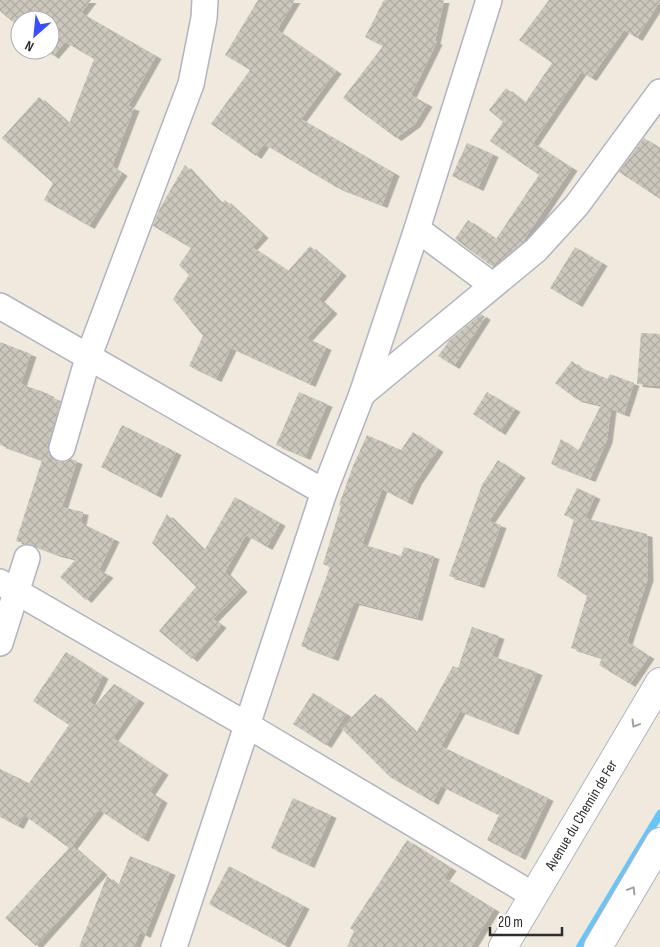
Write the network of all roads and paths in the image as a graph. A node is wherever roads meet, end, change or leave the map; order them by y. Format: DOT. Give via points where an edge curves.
graph roads {
  1 [pos="205,0"];
  2 [pos="490,0"];
  3 [pos="660,92"];
  4 [pos="417,229"];
  5 [pos="492,285"];
  6 [pos="0,306"];
  7 [pos="88,358"];
  8 [pos="362,394"];
  9 [pos="62,448"];
  10 [pos="324,492"];
  11 [pos="28,558"];
  12 [pos="8,586"];
  13 [pos="0,643"];
  14 [pos="660,682"];
  15 [pos="247,725"];
  16 [pos="660,842"];
  17 [pos="533,895"];
  18 [pos="607,944"];
  19 [pos="174,947"];
  20 [pos="503,947"];
  1 -- 7 [label="street" via="191,84"];
  2 -- 4 [label="street"];
  3 -- 5 [label="street" via="576,205 536,250"];
  4 -- 5 [label="street"];
  4 -- 8 [label="street"];
  5 -- 8 [label="street"];
  6 -- 7 [label="street"];
  7 -- 9 [label="street"];
  7 -- 10 [label="street"];
  8 -- 10 [label="street"];
  10 -- 15 [label="street"];
  11 -- 12 [label="street"];
  12 -- 13 [label="street"];
  12 -- 15 [label="street"];
  14 -- 17 [label="main road, Avenue du Chemin de Fer, one-way"];
  15 -- 17 [label="street"];
  15 -- 19 [label="street"];
  18 -- 16 [label="main road, one-way"];
  17 -- 20 [label="main road, Avenue du Chemin de Fer"];
}
